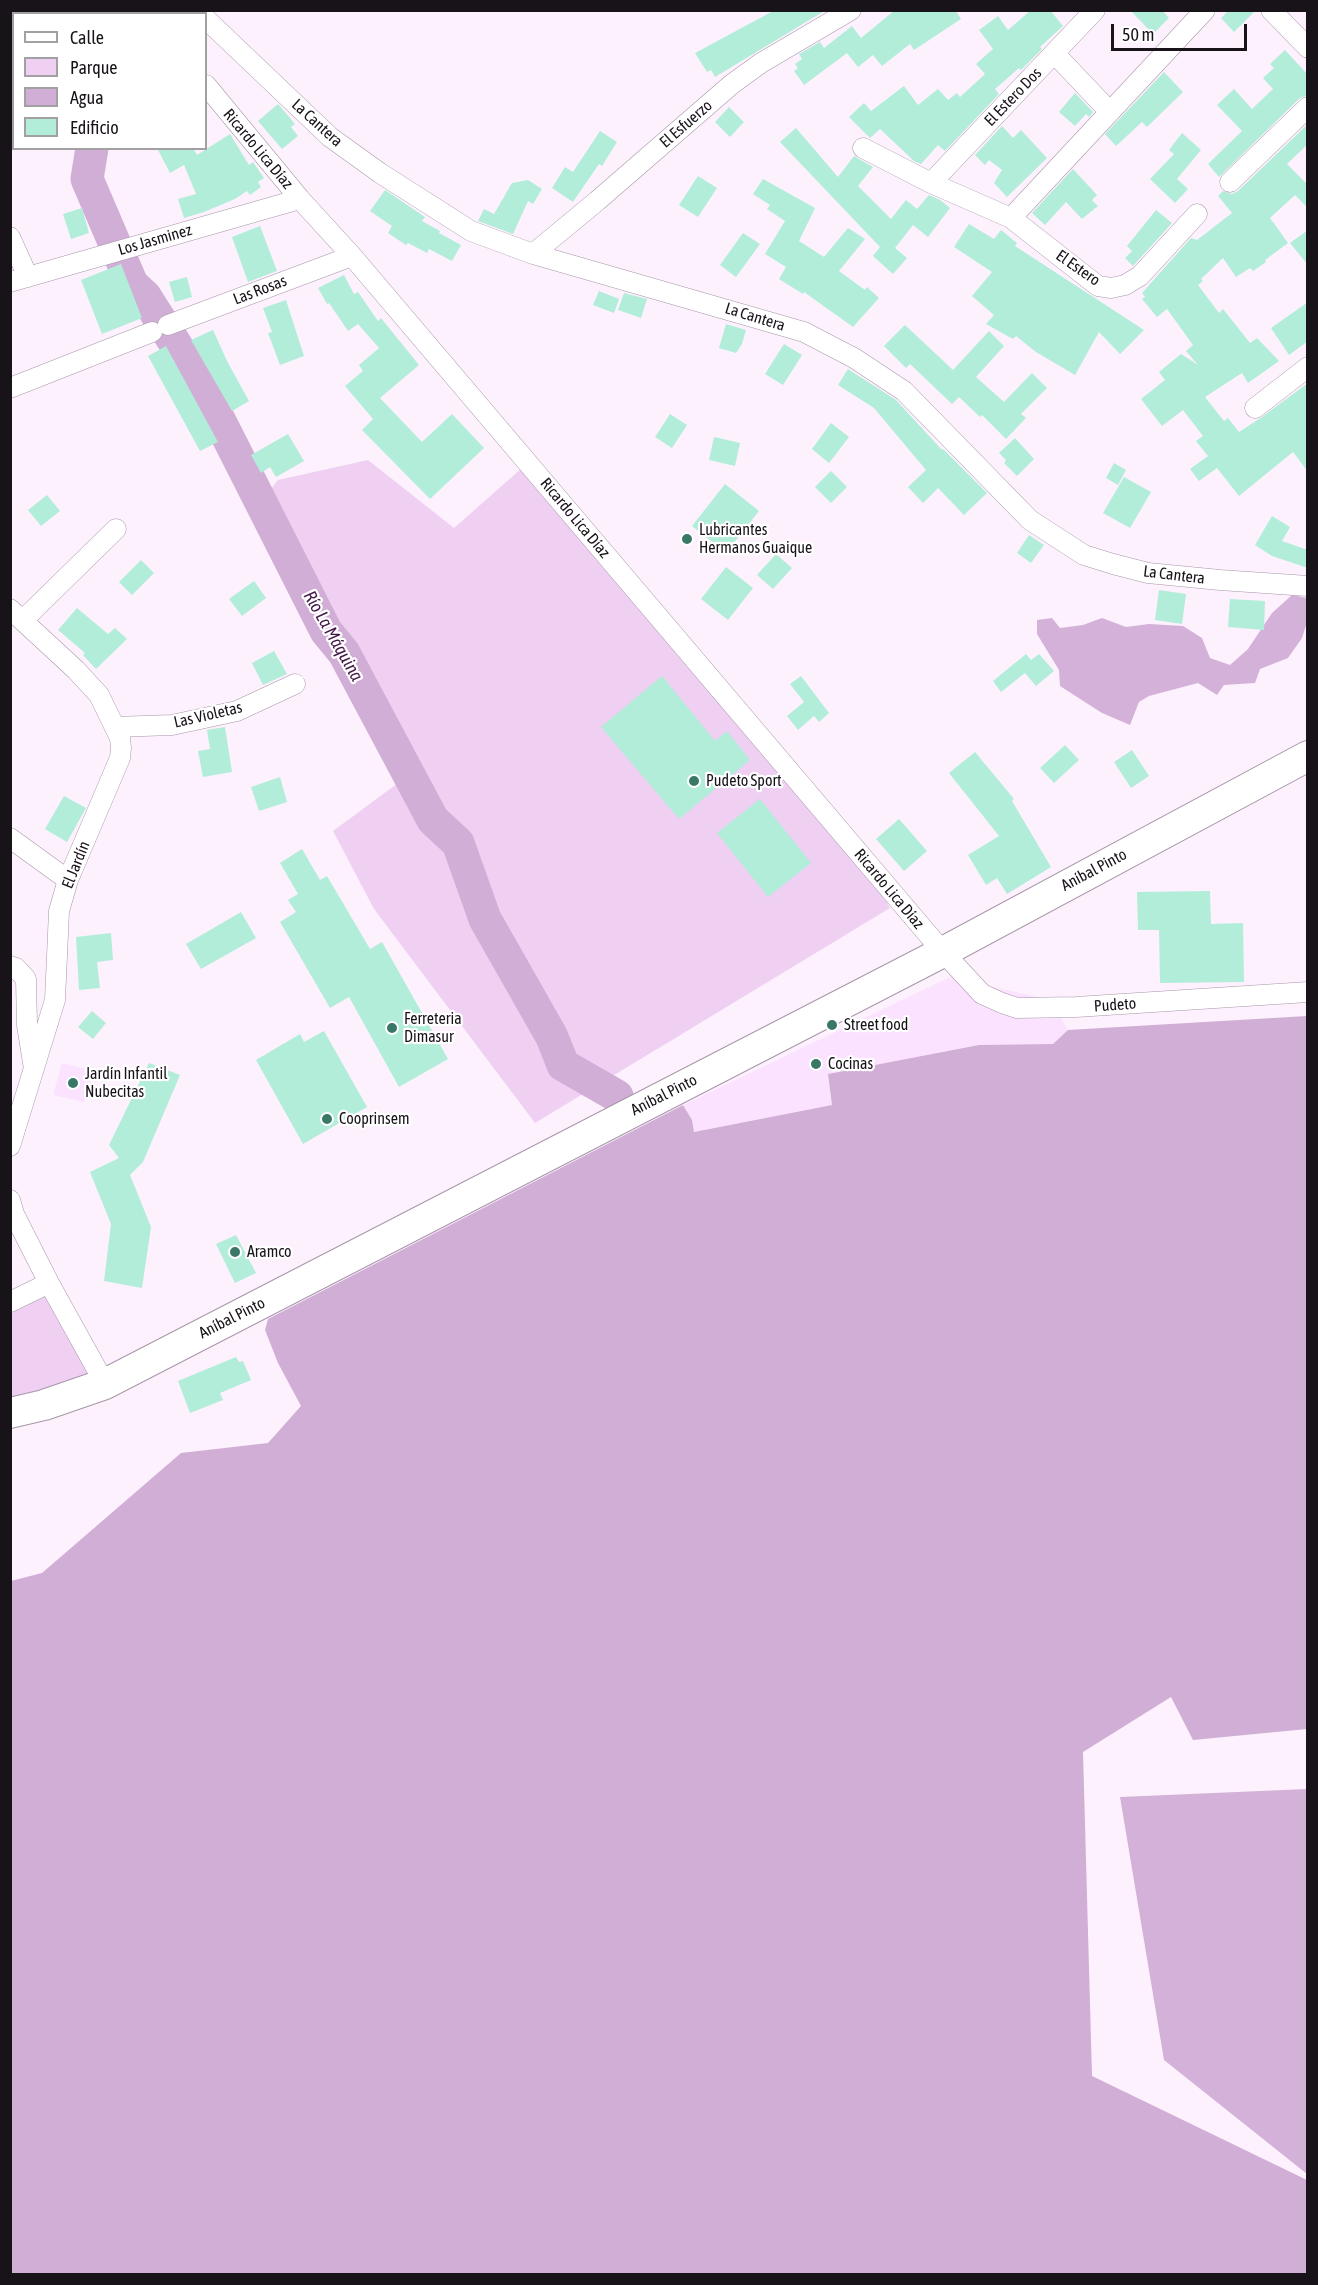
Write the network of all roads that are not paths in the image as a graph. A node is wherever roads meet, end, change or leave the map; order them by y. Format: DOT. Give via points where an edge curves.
graph roads {
  1 [pos="851,10"];
  2 [pos="1095,10"];
  3 [pos="1204,10"];
  4 [pos="1271,10"];
  5 [pos="207,20"];
  6 [pos="1308,48"];
  7 [pos="1054,53"];
  8 [pos="207,87"];
  9 [pos="1308,106"];
  10 [pos="1110,112"];
  11 [pos="862,148"];
  12 [pos="1230,182"];
  13 [pos="931,183"];
  14 [pos="300,199"];
  15 [pos="1197,214"];
  16 [pos="1011,218"];
  17 [pos="10,237"];
  18 [pos="533,254"];
  19 [pos="352,256"];
  20 [pos="19,279"];
  21 [pos="1308,367"];
  22 [pos="10,388"];
  23 [pos="1255,408"];
  24 [pos="116,529"];
  25 [pos="1308,586"];
  26 [pos="17,614"];
  27 [pos="295,684"];
  28 [pos="115,727"];
  29 [pos="1308,756"];
  30 [pos="10,838"];
  31 [pos="68,880"];
  32 [pos="943,952"];
  33 [pos="10,966"];
  34 [pos="1308,992"];
  35 [pos="34,1072"];
  36 [pos="10,1146"];
  37 [pos="10,1200"];
  38 [pos="49,1283"];
  39 [pos="10,1302"];
  40 [pos="105,1384"];
  41 [pos="10,1413"];
  1 -- 18 [label="street, El Esfuerzo" via="732,84"];
  2 -- 7 [label="street, El Estero Dos"];
  3 -- 10 [label="street"];
  4 -- 6 [label="street"];
  5 -- 18 [label="street, La Cantera" via="330,137 355,155 471,231"];
  7 -- 10 [label="street"];
  7 -- 13 [label="street, El Estero Dos"];
  8 -- 14 [label="street, Ricardo Lica Díaz"];
  9 -- 12 [label="street"];
  10 -- 16 [label="street"];
  11 -- 13 [label="street, El Estero"];
  13 -- 16 [label="street, El Estero"];
  14 -- 19 [label="street, Ricardo Lica Díaz"];
  14 -- 20 [label="street, Los Jasminez"];
  15 -- 16 [label="street, El Estero" via="1140,276 1112,288 1098,286"];
  17 -- 20 [label="street"];
  18 -- 25 [label="street, La Cantera" via="804,332 854,358 904,391 1030,519 1084,555 1148,573"];
  19 -- 22 [label="street, Las Rosas"];
  19 -- 32 [label="street, Ricardo Lica Díaz"];
  21 -- 23 [label="street"];
  24 -- 26 [label="street, El Jardín"];
  26 -- 28 [label="street, El Jardín" via="99,695"];
  27 -- 28 [label="street, Las Violetas" via="237,711 172,725"];
  28 -- 31 [label="street, El Jardín" via="120,738 120,758"];
  29 -- 32 [label="main road, Aníbal Pinto"];
  30 -- 31 [label="street"];
  31 -- 35 [label="street, El Jardín" via="59,911 55,1000"];
  32 -- 34 [label="street, Pudeto" via="982,993 1017,1008"];
  32 -- 40 [label="main road, Aníbal Pinto"];
  33 -- 35 [label="street" via="26,979"];
  35 -- 36 [label="street, El Jardín"];
  37 -- 38 [label="street"];
  38 -- 39 [label="street"];
  38 -- 40 [label="street"];
  40 -- 41 [label="main road, Aníbal Pinto"];
}
